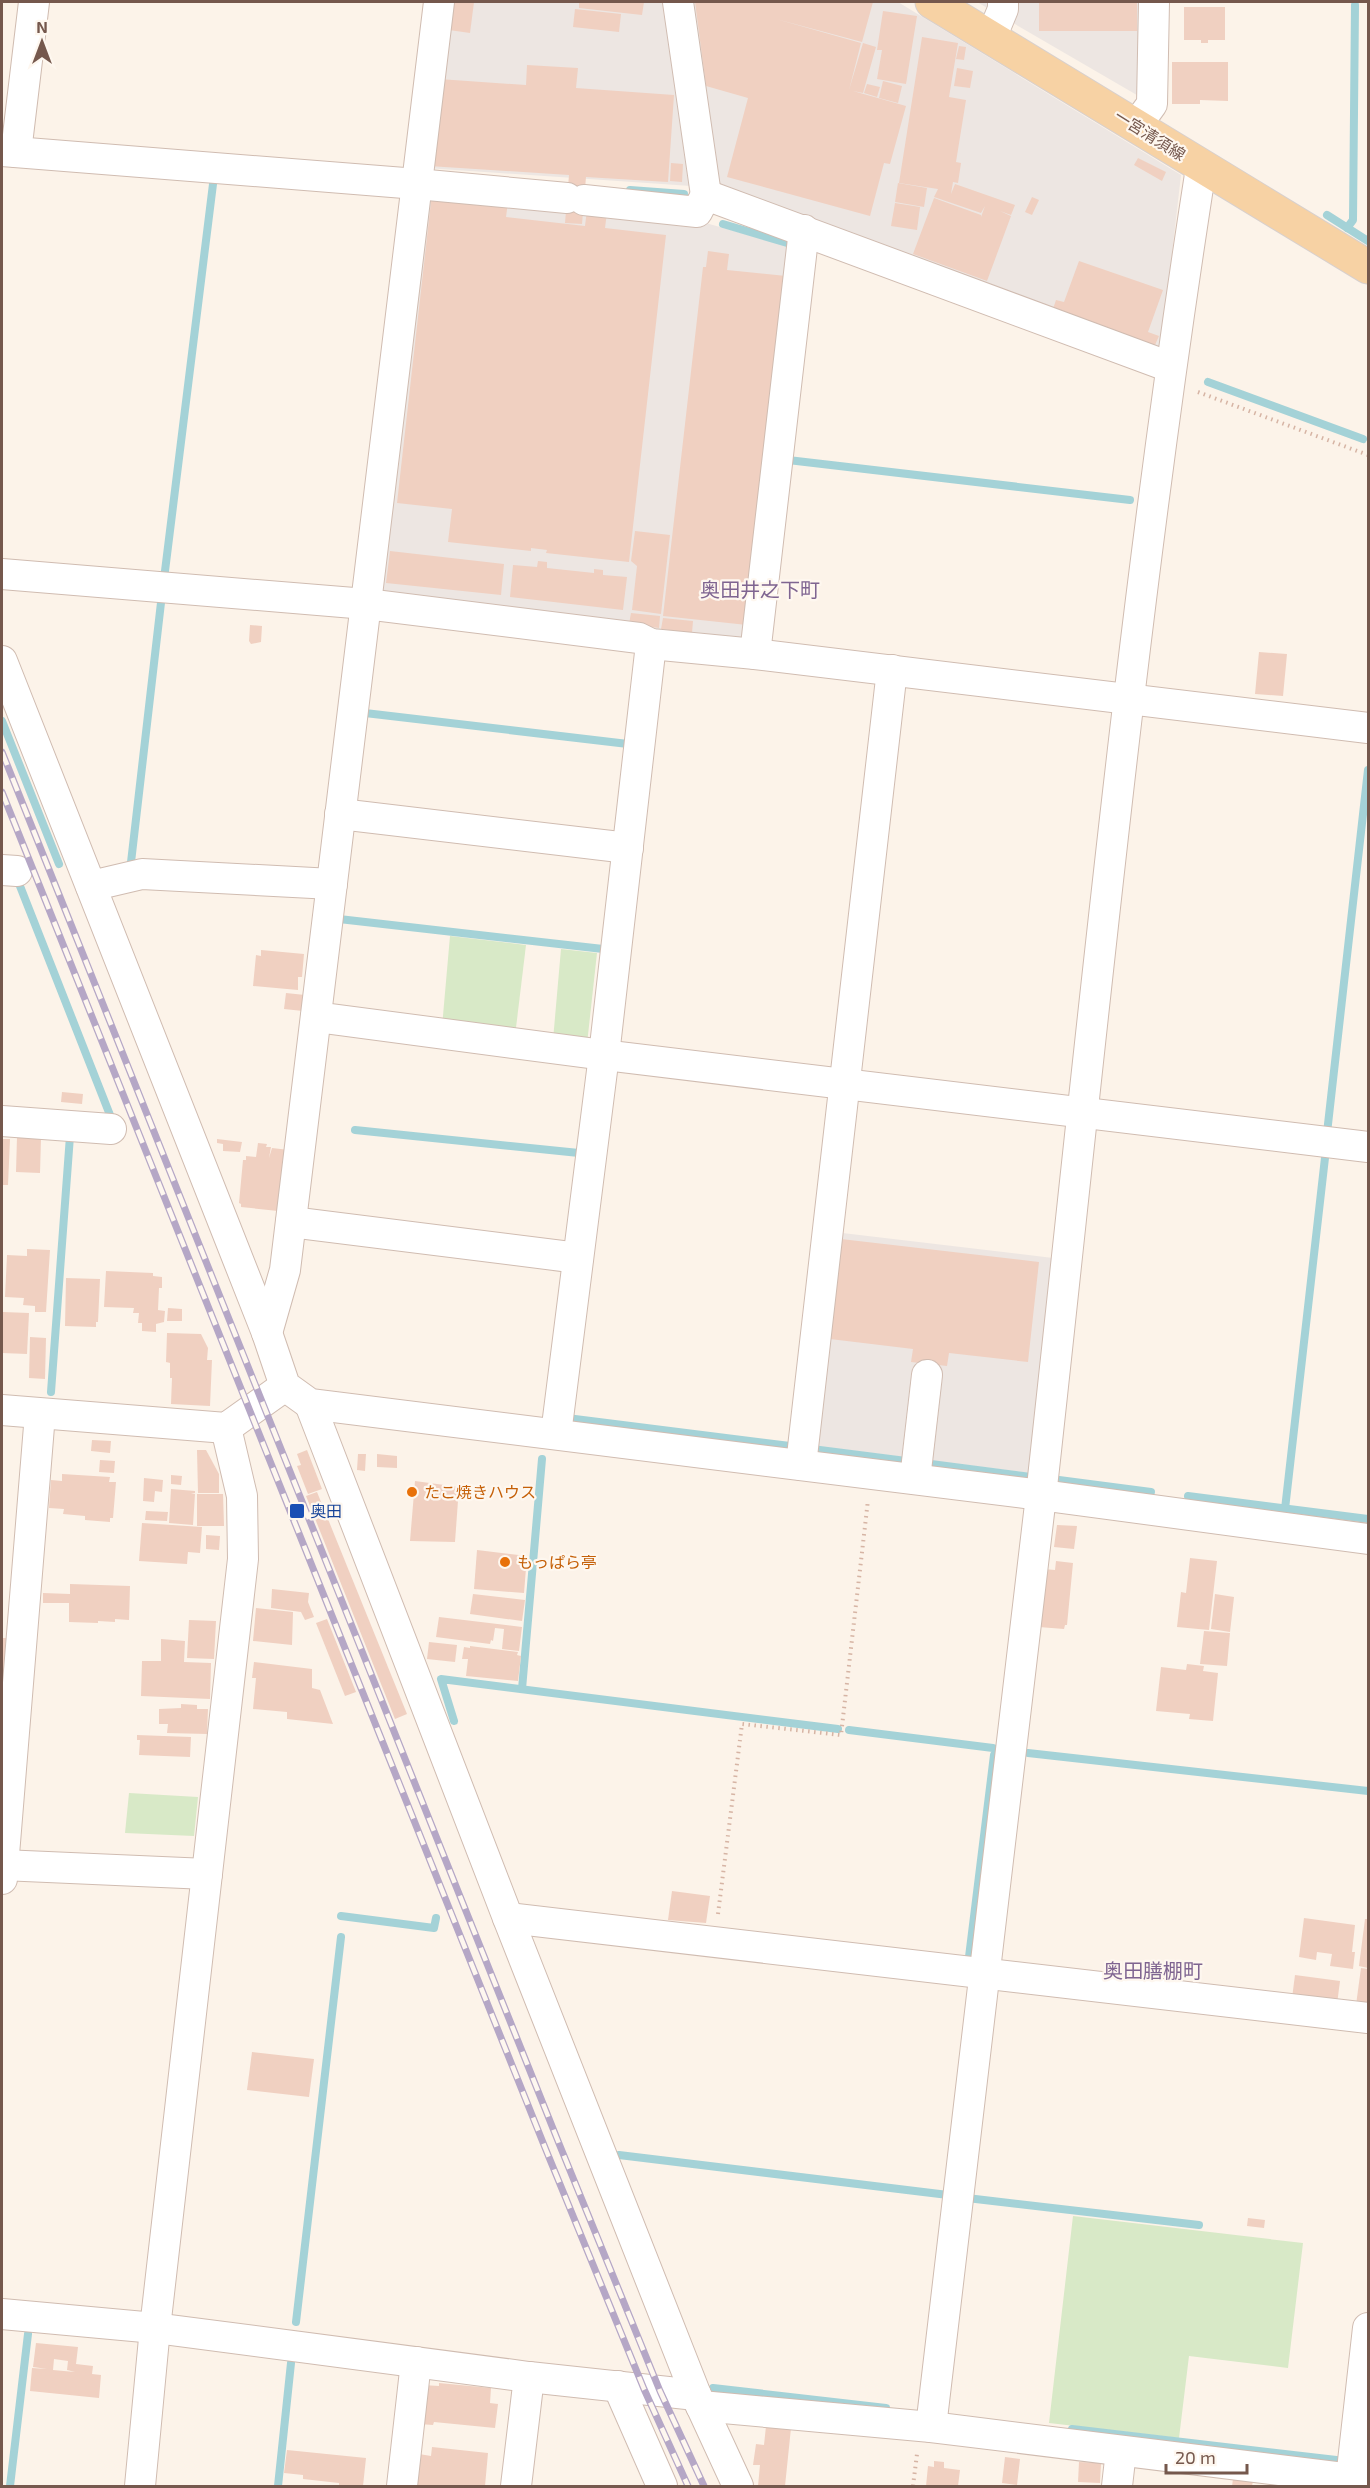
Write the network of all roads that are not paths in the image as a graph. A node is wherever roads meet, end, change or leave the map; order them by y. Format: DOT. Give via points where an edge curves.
graph roads {
  1 [pos="34,2"];
  2 [pos="439,2"];
  3 [pos="678,2"];
  4 [pos="932,2"];
  5 [pos="1003,2"];
  6 [pos="1154,2"];
  7 [pos="991,38"];
  8 [pos="1136,126"];
  9 [pos="8,152"];
  10 [pos="1201,168"];
  11 [pos="417,184"];
  12 [pos="706,195"];
  13 [pos="804,230"];
  14 [pos="1368,267"];
  15 [pos="1169,374"];
  16 [pos="2,573"];
  17 [pos="366,604"];
  18 [pos="651,644"];
  19 [pos="755,654"];
  20 [pos="2,661"];
  21 [pos="892,670"];
  22 [pos="1130,700"];
  23 [pos="1368,728"];
  24 [pos="340,814"];
  25 [pos="628,848"];
  26 [pos="332,884"];
  27 [pos="91,886"];
  28 [pos="316,1017"];
  29 [pos="604,1055"];
  30 [pos="844,1084"];
  31 [pos="1081,1112"];
  32 [pos="2,1121"];
  33 [pos="111,1129"];
  34 [pos="1368,1147"];
  35 [pos="291,1222"];
  36 [pos="578,1258"];
  37 [pos="267,1333"];
  38 [pos="927,1375"];
  39 [pos="285,1386"];
  40 [pos="310,1404"];
  41 [pos="2,1410"];
  42 [pos="40,1414"];
  43 [pos="226,1428"];
  44 [pos="556,1434"];
  45 [pos="801,1465"];
  46 [pos="915,1479"];
  47 [pos="1041,1495"];
  48 [pos="1368,1539"];
  49 [pos="2,1870"];
  50 [pos="207,1874"];
  51 [pos="508,1918"];
  52 [pos="986,1973"];
  53 [pos="1368,2018"];
  54 [pos="2,2314"];
  55 [pos="155,2328"];
  56 [pos="1368,2328"];
  57 [pos="416,2362"];
  58 [pos="529,2377"];
  59 [pos="618,2386"];
  60 [pos="698,2400"];
  61 [pos="931,2427"];
  62 [pos="1121,2451"];
  63 [pos="1357,2481"];
  64 [pos="140,2487"];
  65 [pos="402,2487"];
  66 [pos="516,2487"];
  67 [pos="662,2487"];
  68 [pos="738,2487"];
  69 [pos="1117,2487"];
  1 -- 9 [label="street"];
  2 -- 11 [label="street"];
  3 -- 12 [label="street"];
  4 -- 7 [label="main road, 一宮清須線"];
  5 -- 7 [label="street"];
  6 -- 8 [label="street" via="1152,104"];
  7 -- 8 [label="main road, 一宮清須線"];
  8 -- 10 [label="main road, 一宮清須線"];
  9 -- 11 [label="street"];
  10 -- 14 [label="main road, 一宮清須線"];
  10 -- 15 [label="street"];
  11 -- 12 [label="street" via="697,212"];
  11 -- 17 [label="street"];
  12 -- 13 [label="street"];
  13 -- 15 [label="street"];
  13 -- 19 [label="street"];
  15 -- 22 [label="street"];
  16 -- 17 [label="street"];
  17 -- 18 [label="street" via="639,638"];
  17 -- 24 [label="street"];
  18 -- 19 [label="street"];
  18 -- 25 [label="street"];
  19 -- 21 [label="street"];
  20 -- 27 [label="street"];
  21 -- 22 [label="street"];
  21 -- 30 [label="street"];
  22 -- 23 [label="street"];
  22 -- 31 [label="street"];
  24 -- 25 [label="street"];
  24 -- 26 [label="street"];
  25 -- 29 [label="street"];
  26 -- 27 [label="street" via="142,874"];
  26 -- 28 [label="street"];
  27 -- 37 [label="street"];
  28 -- 29 [label="street"];
  28 -- 35 [label="street"];
  29 -- 30 [label="street"];
  29 -- 36 [label="street"];
  30 -- 31 [label="street"];
  30 -- 45 [label="street"];
  31 -- 34 [label="street"];
  31 -- 47 [label="street"];
  32 -- 33 [label="street"];
  35 -- 36 [label="street"];
  35 -- 37 [label="street" via="285,1270"];
  36 -- 44 [label="street"];
  37 -- 39 [label="street"];
  38 -- 46 [label="street"];
  39 -- 40 [label="street"];
  39 -- 43 [label="street"];
  40 -- 44 [label="street"];
  40 -- 51 [label="street"];
  41 -- 42 [label="street"];
  42 -- 43 [label="street"];
  42 -- 49 [label="street"];
  43 -- 50 [label="street" via="242,1497 243,1559"];
  44 -- 45 [label="street"];
  45 -- 46 [label="street"];
  46 -- 47 [label="street"];
  47 -- 48 [label="street"];
  47 -- 52 [label="street"];
  49 -- 50 [label="street"];
  50 -- 55 [label="street"];
  51 -- 52 [label="street"];
  51 -- 60 [label="street"];
  52 -- 53 [label="street"];
  52 -- 61 [label="street"];
  54 -- 55 [label="street"];
  55 -- 57 [label="street"];
  55 -- 64 [label="street"];
  56 -- 63 [label="street"];
  57 -- 58 [label="street"];
  57 -- 65 [label="street"];
  58 -- 59 [label="street"];
  58 -- 66 [label="street"];
  59 -- 60 [label="street"];
  59 -- 67 [label="street"];
  60 -- 61 [label="street"];
  60 -- 68 [label="street"];
  61 -- 62 [label="street"];
  62 -- 63 [label="street"];
  62 -- 69 [label="street"];
}
